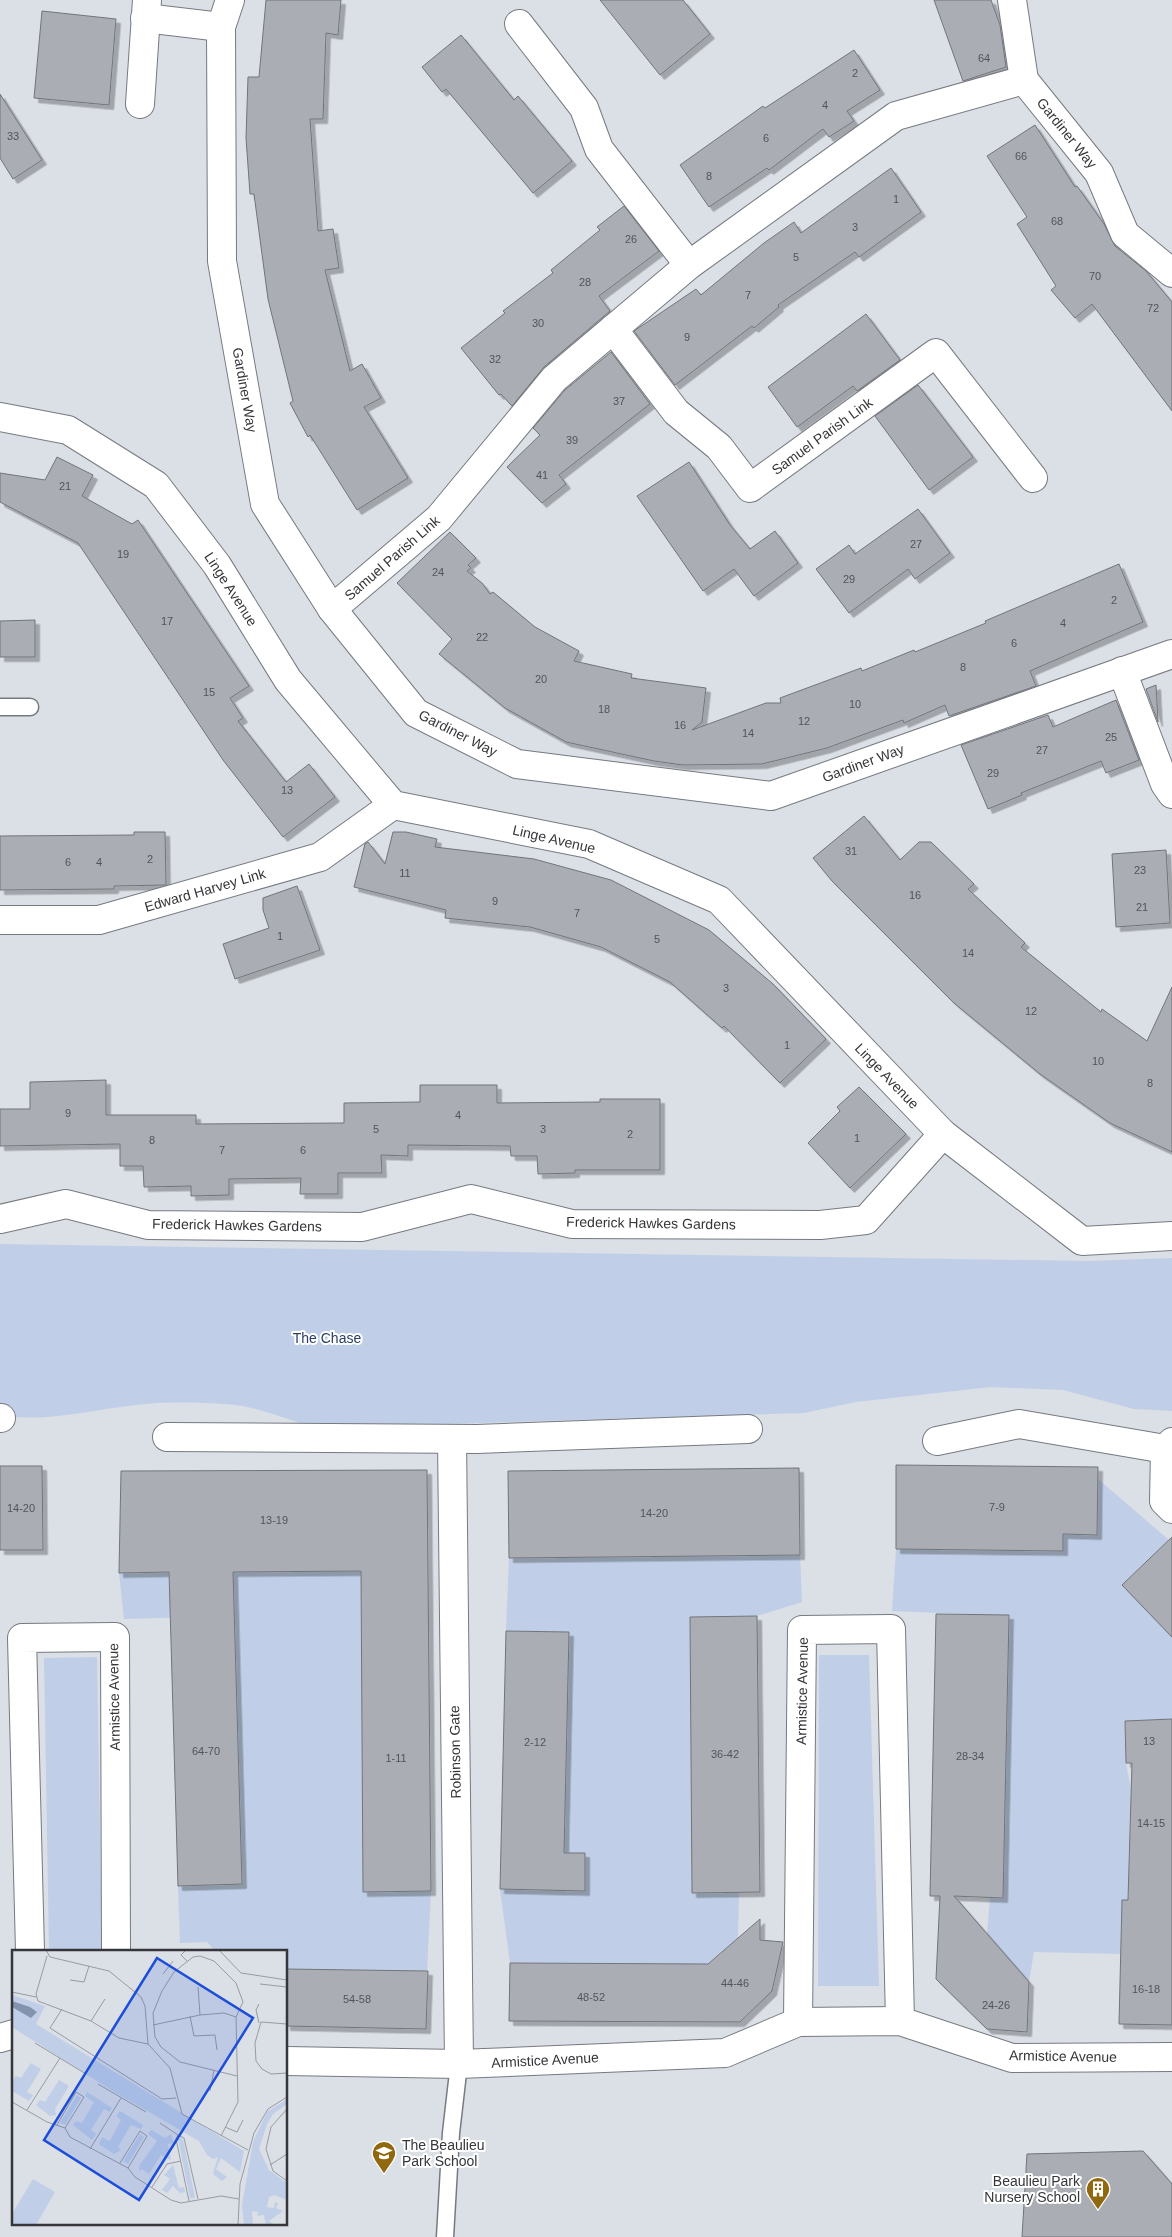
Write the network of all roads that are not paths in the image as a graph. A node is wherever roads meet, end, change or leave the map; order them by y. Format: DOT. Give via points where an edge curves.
graph roads {
  1 [pos="230,0"];
  2 [pos="1012,0"];
  3 [pos="146,9"];
  4 [pos="519,24"];
  5 [pos="221,27"];
  6 [pos="1024,80"];
  7 [pos="140,104"];
  8 [pos="689,264"];
  9 [pos="1172,273"];
  10 [pos="613,329"];
  11 [pos="0,417"];
  12 [pos="1033,478"];
  13 [pos="332,609"];
  14 [pos="1172,654"];
  15 [pos="1122,671"];
  16 [pos="0,707"];
  17 [pos="30,707"];
  18 [pos="1172,794"];
  19 [pos="393,804"];
  20 [pos="0,920"];
  21 [pos="943,1134"];
  22 [pos="0,1219"];
  23 [pos="1172,1236"];
  24 [pos="748,1429"];
  25 [pos="167,1437"];
  26 [pos="452,1439"];
  27 [pos="937,1441"];
  28 [pos="1168,1446"];
  29 [pos="1172,1510"];
  30 [pos="30,1950"];
  31 [pos="116,1950"];
  32 [pos="900,2021"];
  33 [pos="798,2022"];
  34 [pos="1172,2057"];
  35 [pos="288,2061"];
  36 [pos="459,2064"];
  37 [pos="445,2237"];
  1 -- 5 [label="street, Gardiner Way"];
  2 -- 6 [label="street"];
  3 -- 5 [label="street"];
  3 -- 7 [label="street"];
  4 -- 8 [label="street" via="584,108 599,149"];
  5 -- 13 [label="street, Gardiner Way" via="222,261 264,504"];
  6 -- 8 [label="street, Samuel Parish Link" via="896,116"];
  6 -- 9 [label="street, Gardiner Way" via="1100,173 1125,234"];
  8 -- 10 [label="street, Samuel Parish Link"];
  10 -- 12 [label="street, Samuel Parish Link" via="676,412 719,447 750,488 936,353"];
  10 -- 13 [label="street, Samuel Parish Link" via="554,379 439,518"];
  11 -- 19 [label="street, Linge Avenue" via="68,430 156,485 216,564 288,680"];
  13 -- 15 [label="street, Gardiner Way" via="416,713 517,764 771,796"];
  14 -- 15 [label="street, Gardiner Way"];
  15 -- 18 [label="street" via="1165,784"];
  16 -- 17 [label="lane"];
  19 -- 20 [label="street, Edward Harvey Link" via="320,857 99,920"];
  19 -- 21 [label="street, Linge Avenue" via="589,844 719,900"];
  21 -- 22 [label="street, Frederick Hawkes Gardens" via="866,1220 820,1225 572,1224 470,1199 362,1227 148,1225 66,1204"];
  21 -- 23 [label="street, Linge Avenue" via="1082,1241"];
  24 -- 26 [label="street"];
  25 -- 26 [label="street"];
  26 -- 36 [label="street, Robinson Gate"];
  27 -- 28 [label="street" via="1019,1424"];
  28 -- 29 [label="street" via="1164,1501"];
  30 -- 31 [label="street, Armistice Avenue" via="22,1638 106,1637 115,1637"];
  32 -- 33 [label="street, Armistice Avenue"];
  32 -- 33 [label="street, Armistice Avenue" via="891,1629 802,1630"];
  32 -- 34 [label="street, Armistice Avenue" via="1012,2058"];
  33 -- 36 [label="street, Armistice Avenue" via="725,2053"];
  35 -- 36 [label="street, Armistice Avenue"];
  36 -- 37 [label="lane"];
}
